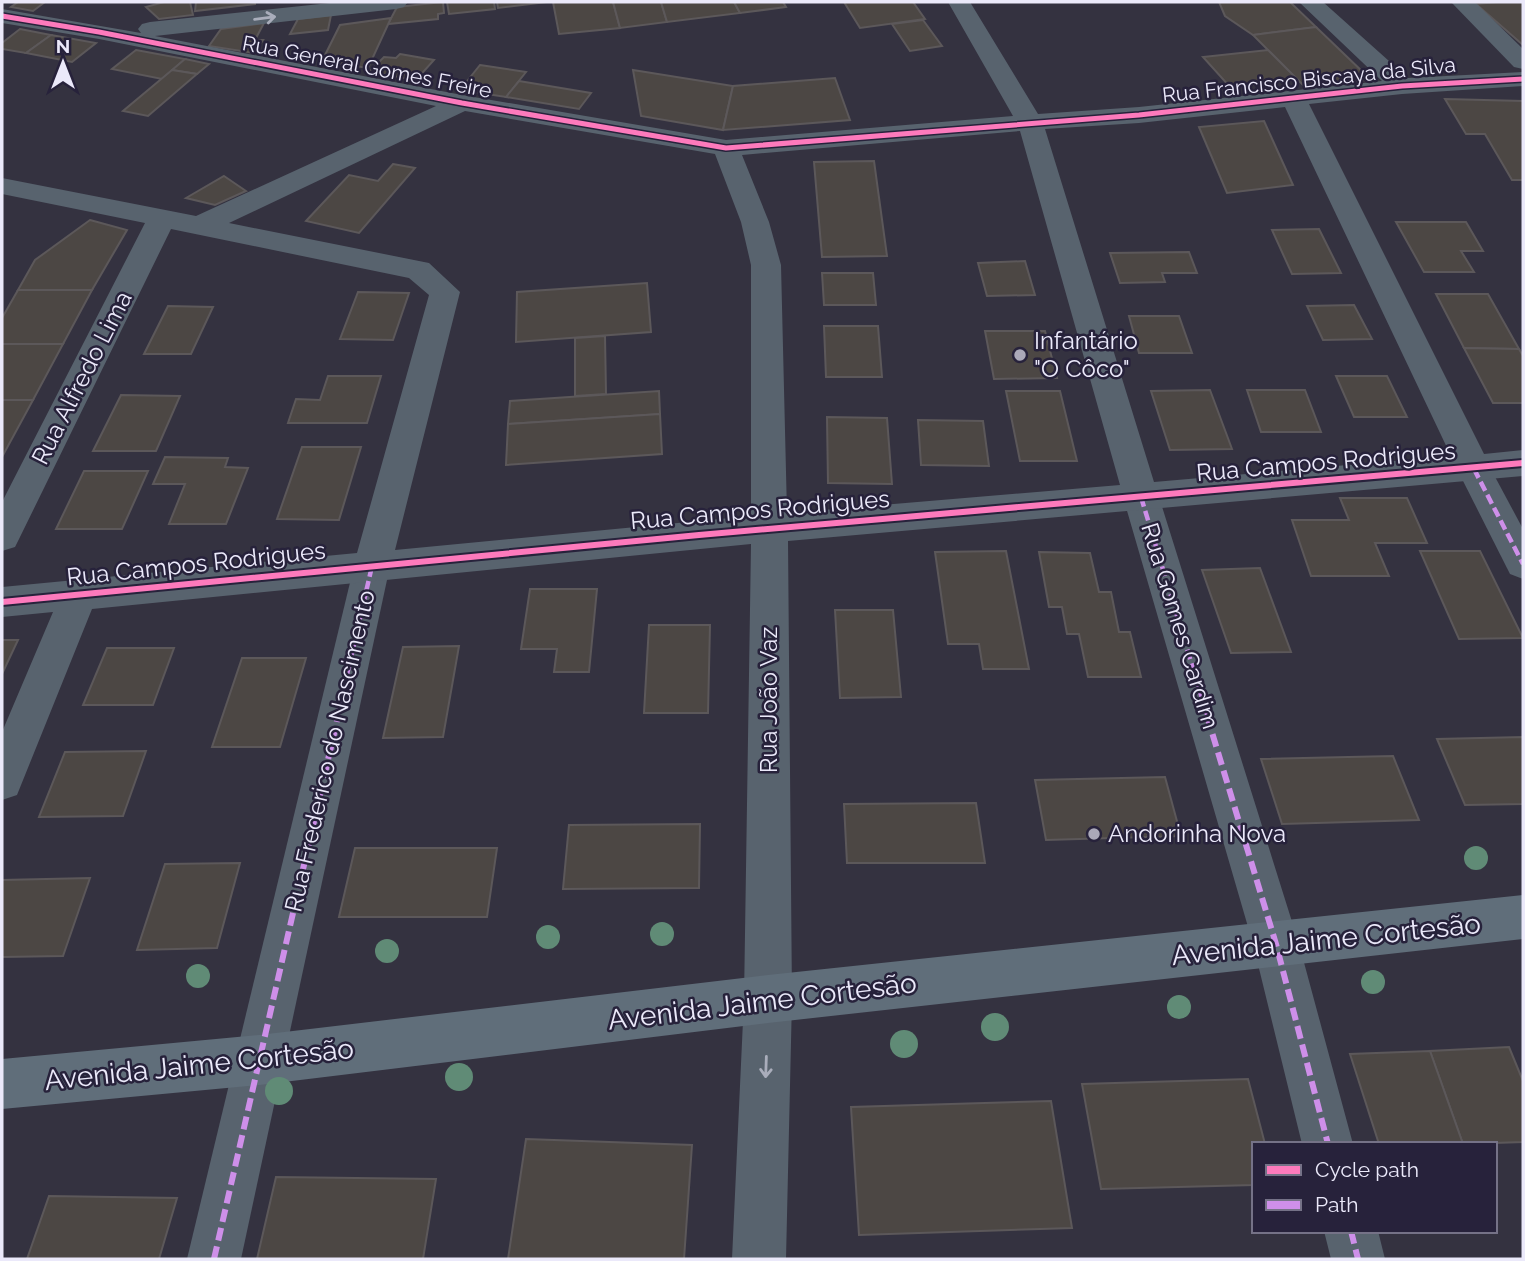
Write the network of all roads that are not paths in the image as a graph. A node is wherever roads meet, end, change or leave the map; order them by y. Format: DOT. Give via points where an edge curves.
graph roads {
  1 [pos="396,2"];
  2 [pos="960,2"];
  3 [pos="1310,2"];
  4 [pos="1462,2"];
  5 [pos="2,16"];
  6 [pos="201,25"];
  7 [pos="99,32"];
  8 [pos="187,50"];
  9 [pos="1523,62"];
  10 [pos="1523,79"];
  11 [pos="1402,86"];
  12 [pos="1294,99"];
  13 [pos="462,103"];
  14 [pos="1030,122"];
  15 [pos="726,148"];
  16 [pos="2,186"];
  17 [pos="162,218"];
  18 [pos="198,226"];
  19 [pos="1523,463"];
  20 [pos="1474,469"];
  21 [pos="1140,497"];
  22 [pos="769,528"];
  23 [pos="2,537"];
  24 [pos="1523,564"];
  25 [pos="372,566"];
  26 [pos="79,595"];
  27 [pos="2,602"];
  28 [pos="2,781"];
  29 [pos="1523,917"];
  30 [pos="1276,944"];
  31 [pos="768,999"];
  32 [pos="259,1060"];
  33 [pos="2,1084"];
  34 [pos="1327,1142"];
  35 [pos="1352,1233"];
  36 [pos="214,1259"];
  37 [pos="759,1259"];
  38 [pos="1358,1259"];
  6 -- 1 [label="street, one-way"];
  2 -- 14 [label="street, Rua Gomes Cardim"];
  3 -- 11 [label="street"];
  4 -- 9 [label="street"];
  5 -- 7 [label="street, Rua General Gomes Freire"];
  6 -- 7 [label="street"];
  6 -- 8 [label="street" via="186,37"];
  7 -- 8 [label="street, Rua General Gomes Freire"];
  8 -- 13 [label="street, Rua General Gomes Freire"];
  10 -- 11 [label="street, Rua Francisco Biscaya da Silva"];
  11 -- 12 [label="street, Rua Francisco Biscaya da Silva"];
  12 -- 14 [label="street, Rua Francisco Biscaya da Silva"];
  12 -- 20 [label="street"];
  13 -- 15 [label="street, Rua General Gomes Freire"];
  13 -- 18 [label="street"];
  14 -- 15 [label="street, Rua General Gomes Freire"];
  14 -- 21 [label="street, Rua Gomes Cardim"];
  15 -- 22 [label="street, Rua João Vaz" via="755,222 766,265"];
  16 -- 17 [label="street"];
  17 -- 18 [label="street"];
  17 -- 23 [label="street, Rua Alfredo Lima"];
  18 -- 25 [label="street, Rua Frederico do Nascimento" via="419,270 445,292"];
  19 -- 20 [label="street, Rua Campos Rodrigues"];
  20 -- 21 [label="street, Rua Campos Rodrigues"];
  20 -- 24 [label="street"];
  21 -- 22 [label="street, Rua Campos Rodrigues"];
  21 -- 30 [label="street, Rua Gomes Cardim"];
  22 -- 25 [label="street, Rua Campos Rodrigues"];
  22 -- 31 [label="street, Rua João Vaz"];
  25 -- 26 [label="street, Rua Campos Rodrigues"];
  25 -- 32 [label="street, Rua Frederico do Nascimento"];
  26 -- 27 [label="street, Rua Campos Rodrigues"];
  26 -- 28 [label="street"];
  29 -- 30 [label="main road, Avenida Jaime Cortesão"];
  30 -- 31 [label="main road, Avenida Jaime Cortesão"];
  30 -- 34 [label="street, Rua Gomes Cardim"];
  31 -- 32 [label="main road, Avenida Jaime Cortesão"];
  31 -- 37 [label="street, Rua João Vaz, one-way"];
  32 -- 33 [label="main road, Avenida Jaime Cortesão"];
  32 -- 36 [label="street, Rua Frederico do Nascimento"];
  35 -- 38 [label="street"];
}
